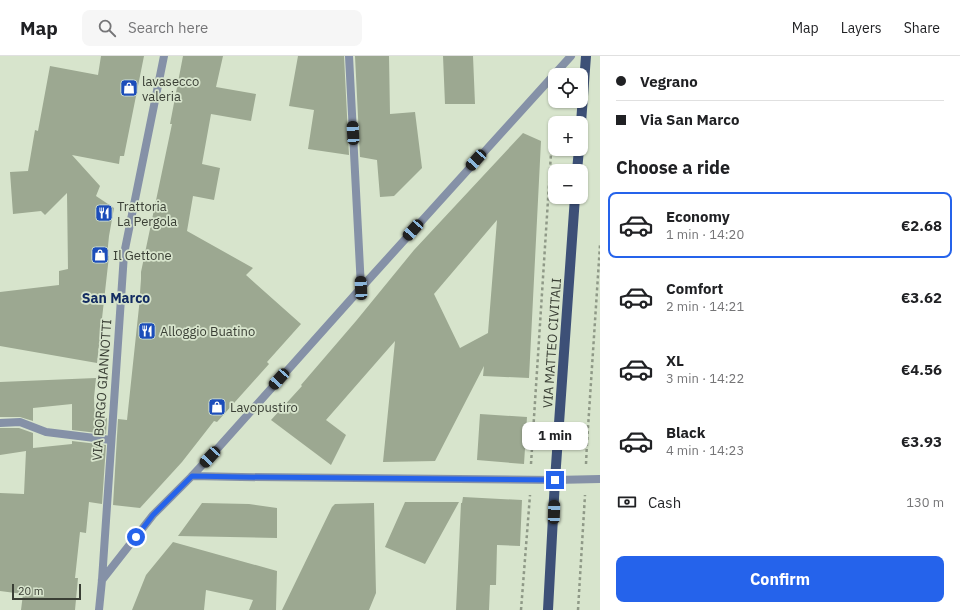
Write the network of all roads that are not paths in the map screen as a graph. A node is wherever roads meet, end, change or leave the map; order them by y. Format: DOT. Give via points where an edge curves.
graph roads {
  1 [pos="164,56"];
  2 [pos="349,56"];
  3 [pos="571,56"];
  4 [pos="586,56"];
  5 [pos="582,116"];
  6 [pos="575,204"];
  7 [pos="361,288"];
  8 [pos="0,423"];
  9 [pos="111,440"];
  10 [pos="192,476"];
  11 [pos="600,479"];
  12 [pos="555,480"];
  13 [pos="102,580"];
  14 [pos="99,610"];
  15 [pos="548,610"];
  1 -- 9 [label="street, VIA BORGO GIANNOTTI" via="124,254"];
  2 -- 7 [label="street"];
  3 -- 7 [label="street"];
  4 -- 5 [label="main road"];
  6 -- 12 [label="main road, VIA MATTEO CIVITALI"];
  7 -- 10 [label="street"];
  8 -- 9 [label="street" via="20,422 46,432"];
  9 -- 13 [label="street, VIA BORGO GIANNOTTI"];
  10 -- 12 [label="street"];
  10 -- 13 [label="street" via="153,515"];
  11 -- 12 [label="street"];
  12 -- 15 [label="main road, VIA MATTEO CIVITALI"];
  13 -- 14 [label="street, VIA BORGO GIANNOTTI"];
}
